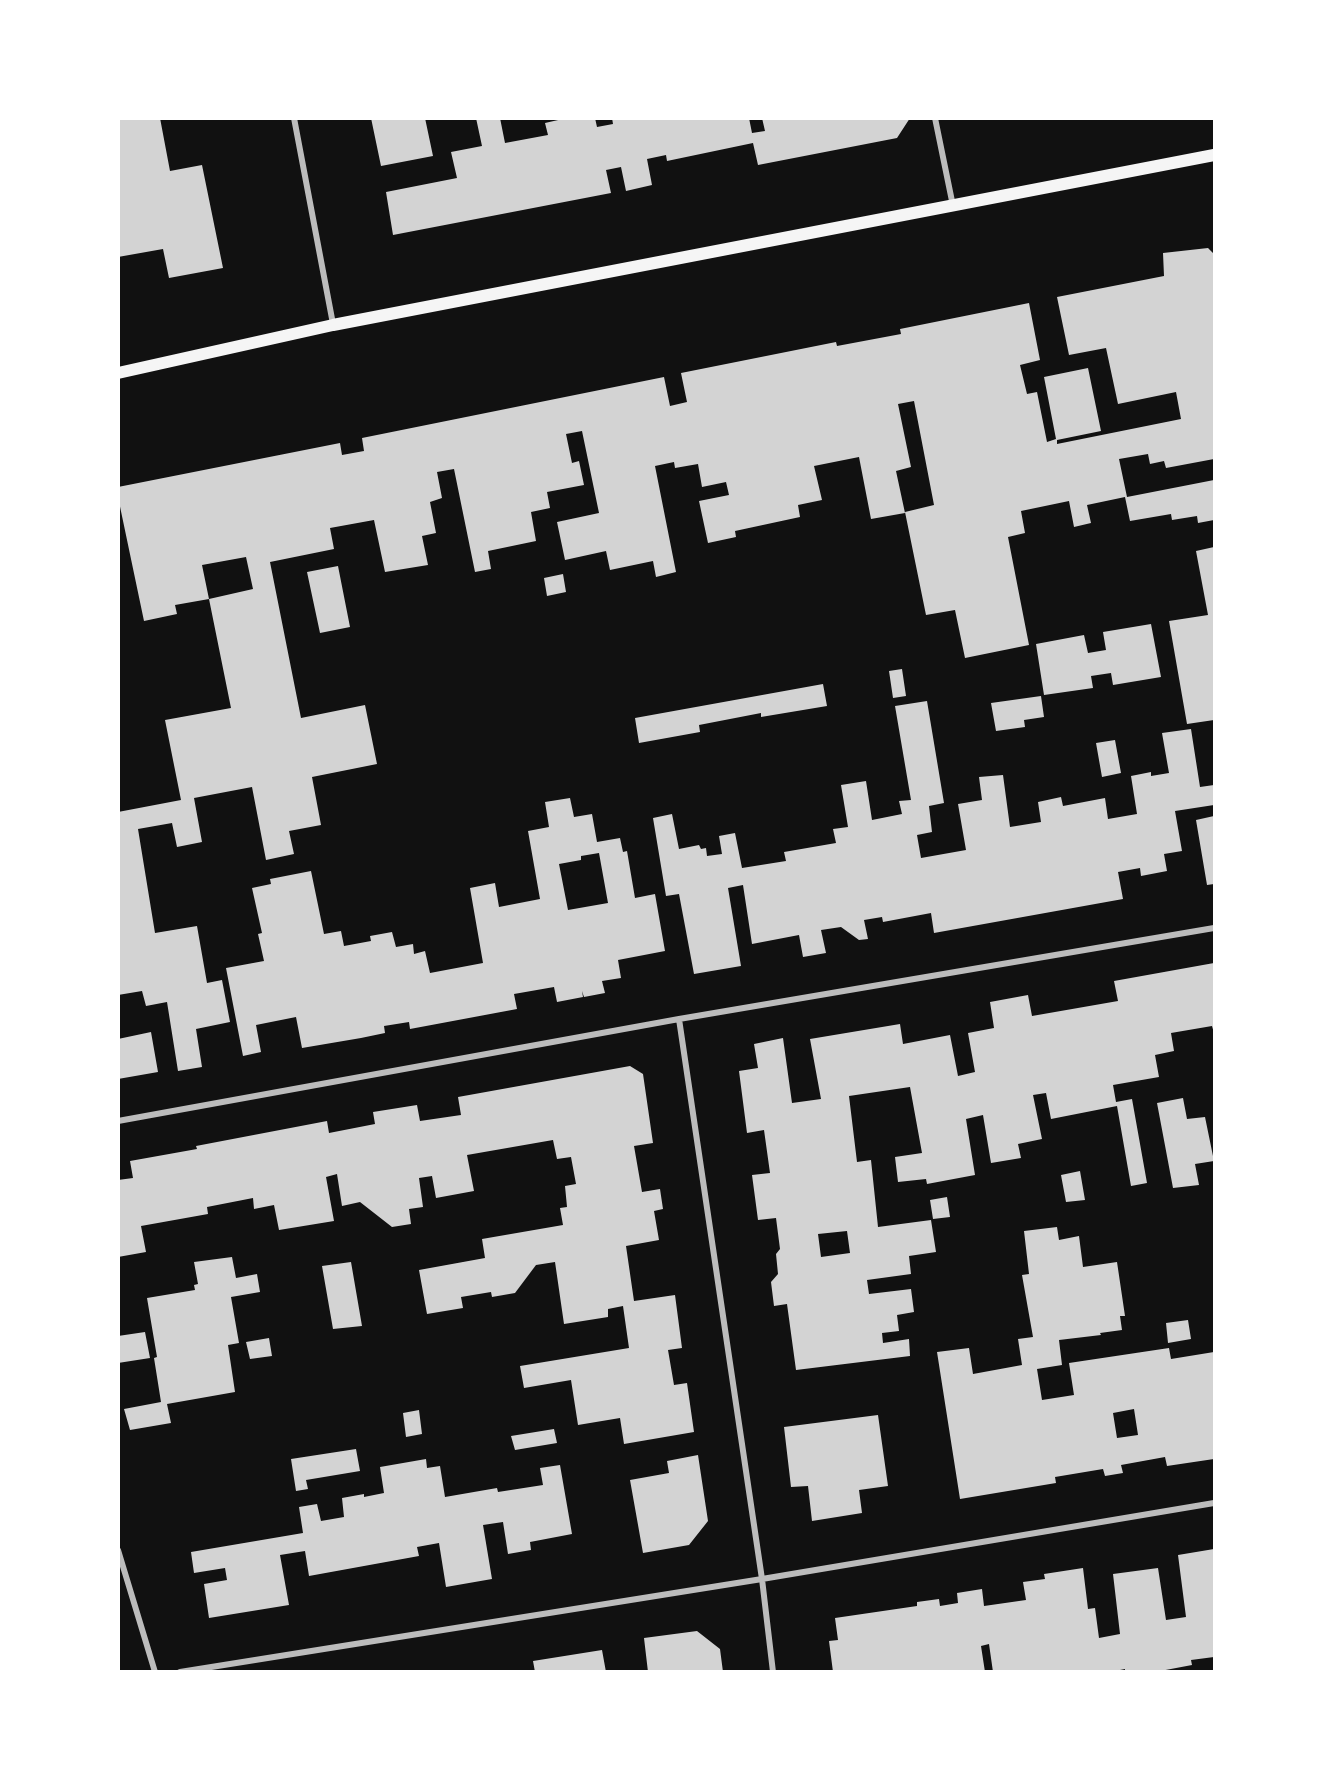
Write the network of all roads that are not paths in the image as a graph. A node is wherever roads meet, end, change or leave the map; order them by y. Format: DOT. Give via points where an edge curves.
graph roads {
  1 [pos="294,118"];
  2 [pos="935,118"];
  3 [pos="1215,155"];
  4 [pos="953,206"];
  5 [pos="333,325"];
  6 [pos="118,373"];
  7 [pos="1215,928"];
  8 [pos="679,1019"];
  9 [pos="118,1121"];
  10 [pos="1215,1503"];
  11 [pos="118,1550"];
  12 [pos="762,1579"];
  13 [pos="155,1671"];
  14 [pos="180,1671"];
  15 [pos="773,1671"];
  1 -- 5 [label="street"];
  2 -- 4 [label="street"];
  3 -- 4 [label="main road"];
  4 -- 5 [label="main road"];
  5 -- 6 [label="main road"];
  7 -- 8 [label="street"];
  8 -- 9 [label="street"];
  8 -- 12 [label="street"];
  10 -- 12 [label="street"];
  11 -- 13 [label="street"];
  12 -- 14 [label="street"];
  12 -- 15 [label="street"];
}
